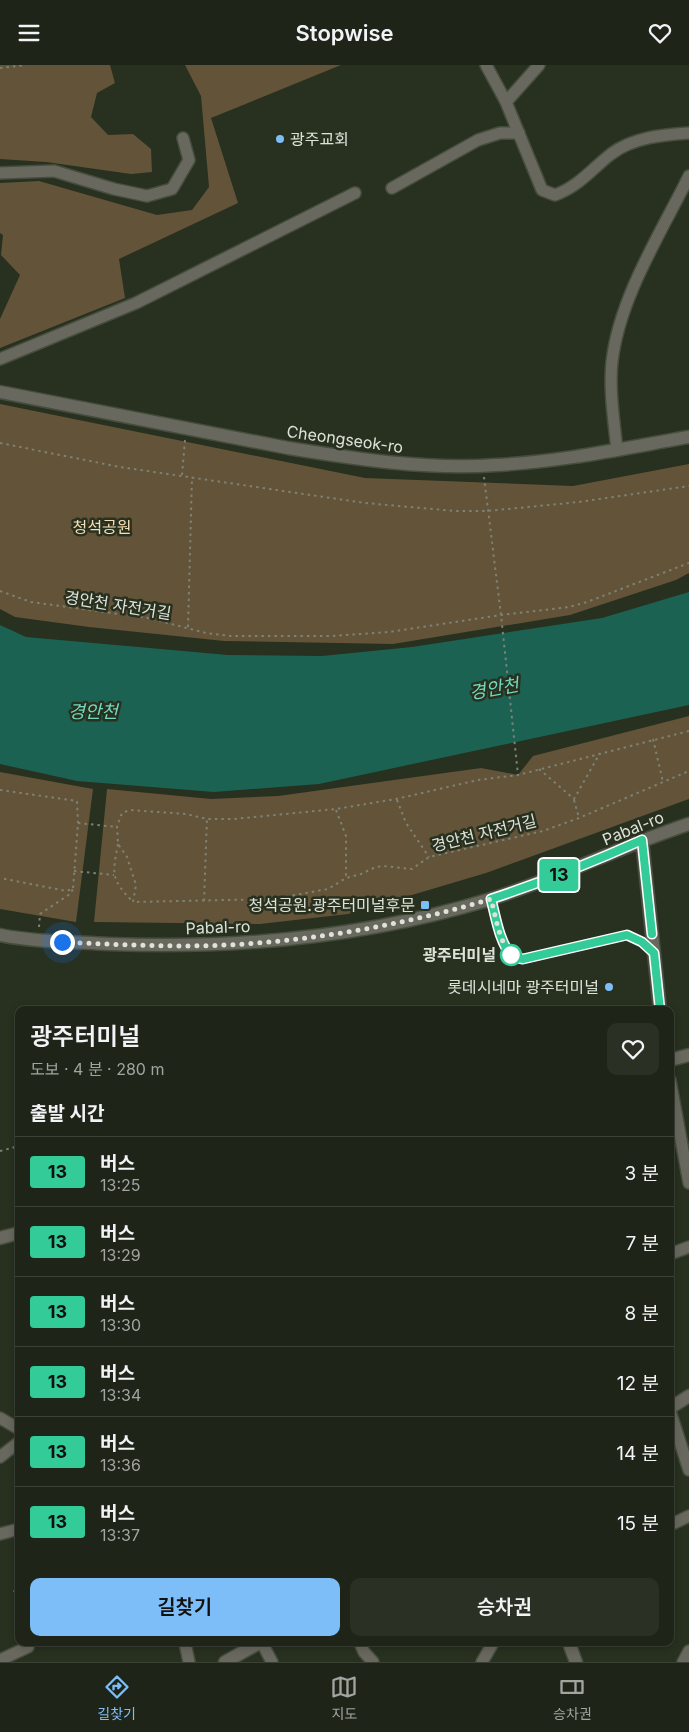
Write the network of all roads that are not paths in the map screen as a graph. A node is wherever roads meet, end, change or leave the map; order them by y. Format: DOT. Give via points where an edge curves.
graph roads {
  1 [pos="486,65"];
  2 [pos="539,65"];
  3 [pos="506,102"];
  4 [pos="519,133"];
  5 [pos="689,133"];
  6 [pos="183,138"];
  7 [pos="0,173"];
  8 [pos="689,175"];
  9 [pos="392,188"];
  10 [pos="355,193"];
  11 [pos="1,358"];
  12 [pos="0,392"];
  13 [pos="689,437"];
  14 [pos="617,450"];
  15 [pos="689,824"];
  16 [pos="642,840"];
  17 [pos="491,899"];
  18 [pos="1,938"];
  19 [pos="654,953"];
  20 [pos="660,1006"];
  21 [pos="689,1055"];
  22 [pos="674,1059"];
  23 [pos="674,1093"];
  24 [pos="684,1124"];
  25 [pos="689,1183"];
  26 [pos="15,1234"];
  27 [pos="0,1238"];
  28 [pos="689,1247"];
  29 [pos="674,1253"];
  30 [pos="689,1396"];
  31 [pos="674,1407"];
  32 [pos="0,1418"];
  33 [pos="674,1423"];
  34 [pos="15,1427"];
  35 [pos="15,1445"];
  36 [pos="0,1457"];
  37 [pos="689,1470"];
  38 [pos="689,1516"];
  39 [pos="674,1523"];
  40 [pos="15,1530"];
  41 [pos="0,1534"];
  42 [pos="186,1646"];
  43 [pos="254,1646"];
  44 [pos="262,1646"];
  45 [pos="361,1646"];
  46 [pos="491,1646"];
  47 [pos="570,1646"];
  48 [pos="28,1647"];
  49 [pos="689,1651"];
  50 [pos="0,1660"];
  51 [pos="573,1660"];
  52 [pos="189,1662"];
  53 [pos="225,1662"];
  54 [pos="272,1662"];
  55 [pos="373,1662"];
  56 [pos="482,1662"];
  57 [pos="683,1662"];
  1 -- 3 [label="street"];
  2 -- 3 [label="street"];
  3 -- 4 [label="street"];
  4 -- 5 [label="street" via="542,189 555,195 568,191 613,153 639,140"];
  4 -- 9 [label="street" via="500,133 478,140"];
  6 -- 7 [label="street" via="189,160 172,189 146,196 54,171"];
  8 -- 14 [label="street" via="634,285 620,322 612,364"];
  10 -- 11 [label="street" via="136,303"];
  12 -- 14 [label="street, Cheongseok-ro" via="336,456 408,464 483,466 548,461"];
  13 -- 14 [label="street, Cheongseok-ro"];
  15 -- 16 [label="street, Pabal-ro"];
  16 -- 17 [label="street, Pabal-ro"];
  16 -- 19 [label="street"];
  17 -- 18 [label="street, Pabal-ro" via="413,920 333,934 244,944 141,945"];
  17 -- 19 [label="lane" via="502,941 512,957 523,959 627,935"];
  19 -- 20 [label="street"];
  21 -- 22 [label="street"];
  23 -- 24 [label="street"];
  24 -- 25 [label="street"];
  26 -- 27 [label="street"];
  28 -- 29 [label="street"];
  30 -- 31 [label="street"];
  32 -- 34 [label="street"];
  33 -- 37 [label="street"];
  35 -- 36 [label="street"];
  38 -- 39 [label="street"];
  40 -- 41 [label="street"];
  42 -- 52 [label="street"];
  43 -- 53 [label="street"];
  44 -- 54 [label="street"];
  45 -- 55 [label="street"];
  46 -- 56 [label="street"];
  47 -- 51 [label="street"];
  48 -- 50 [label="street"];
  49 -- 57 [label="street"];
}
